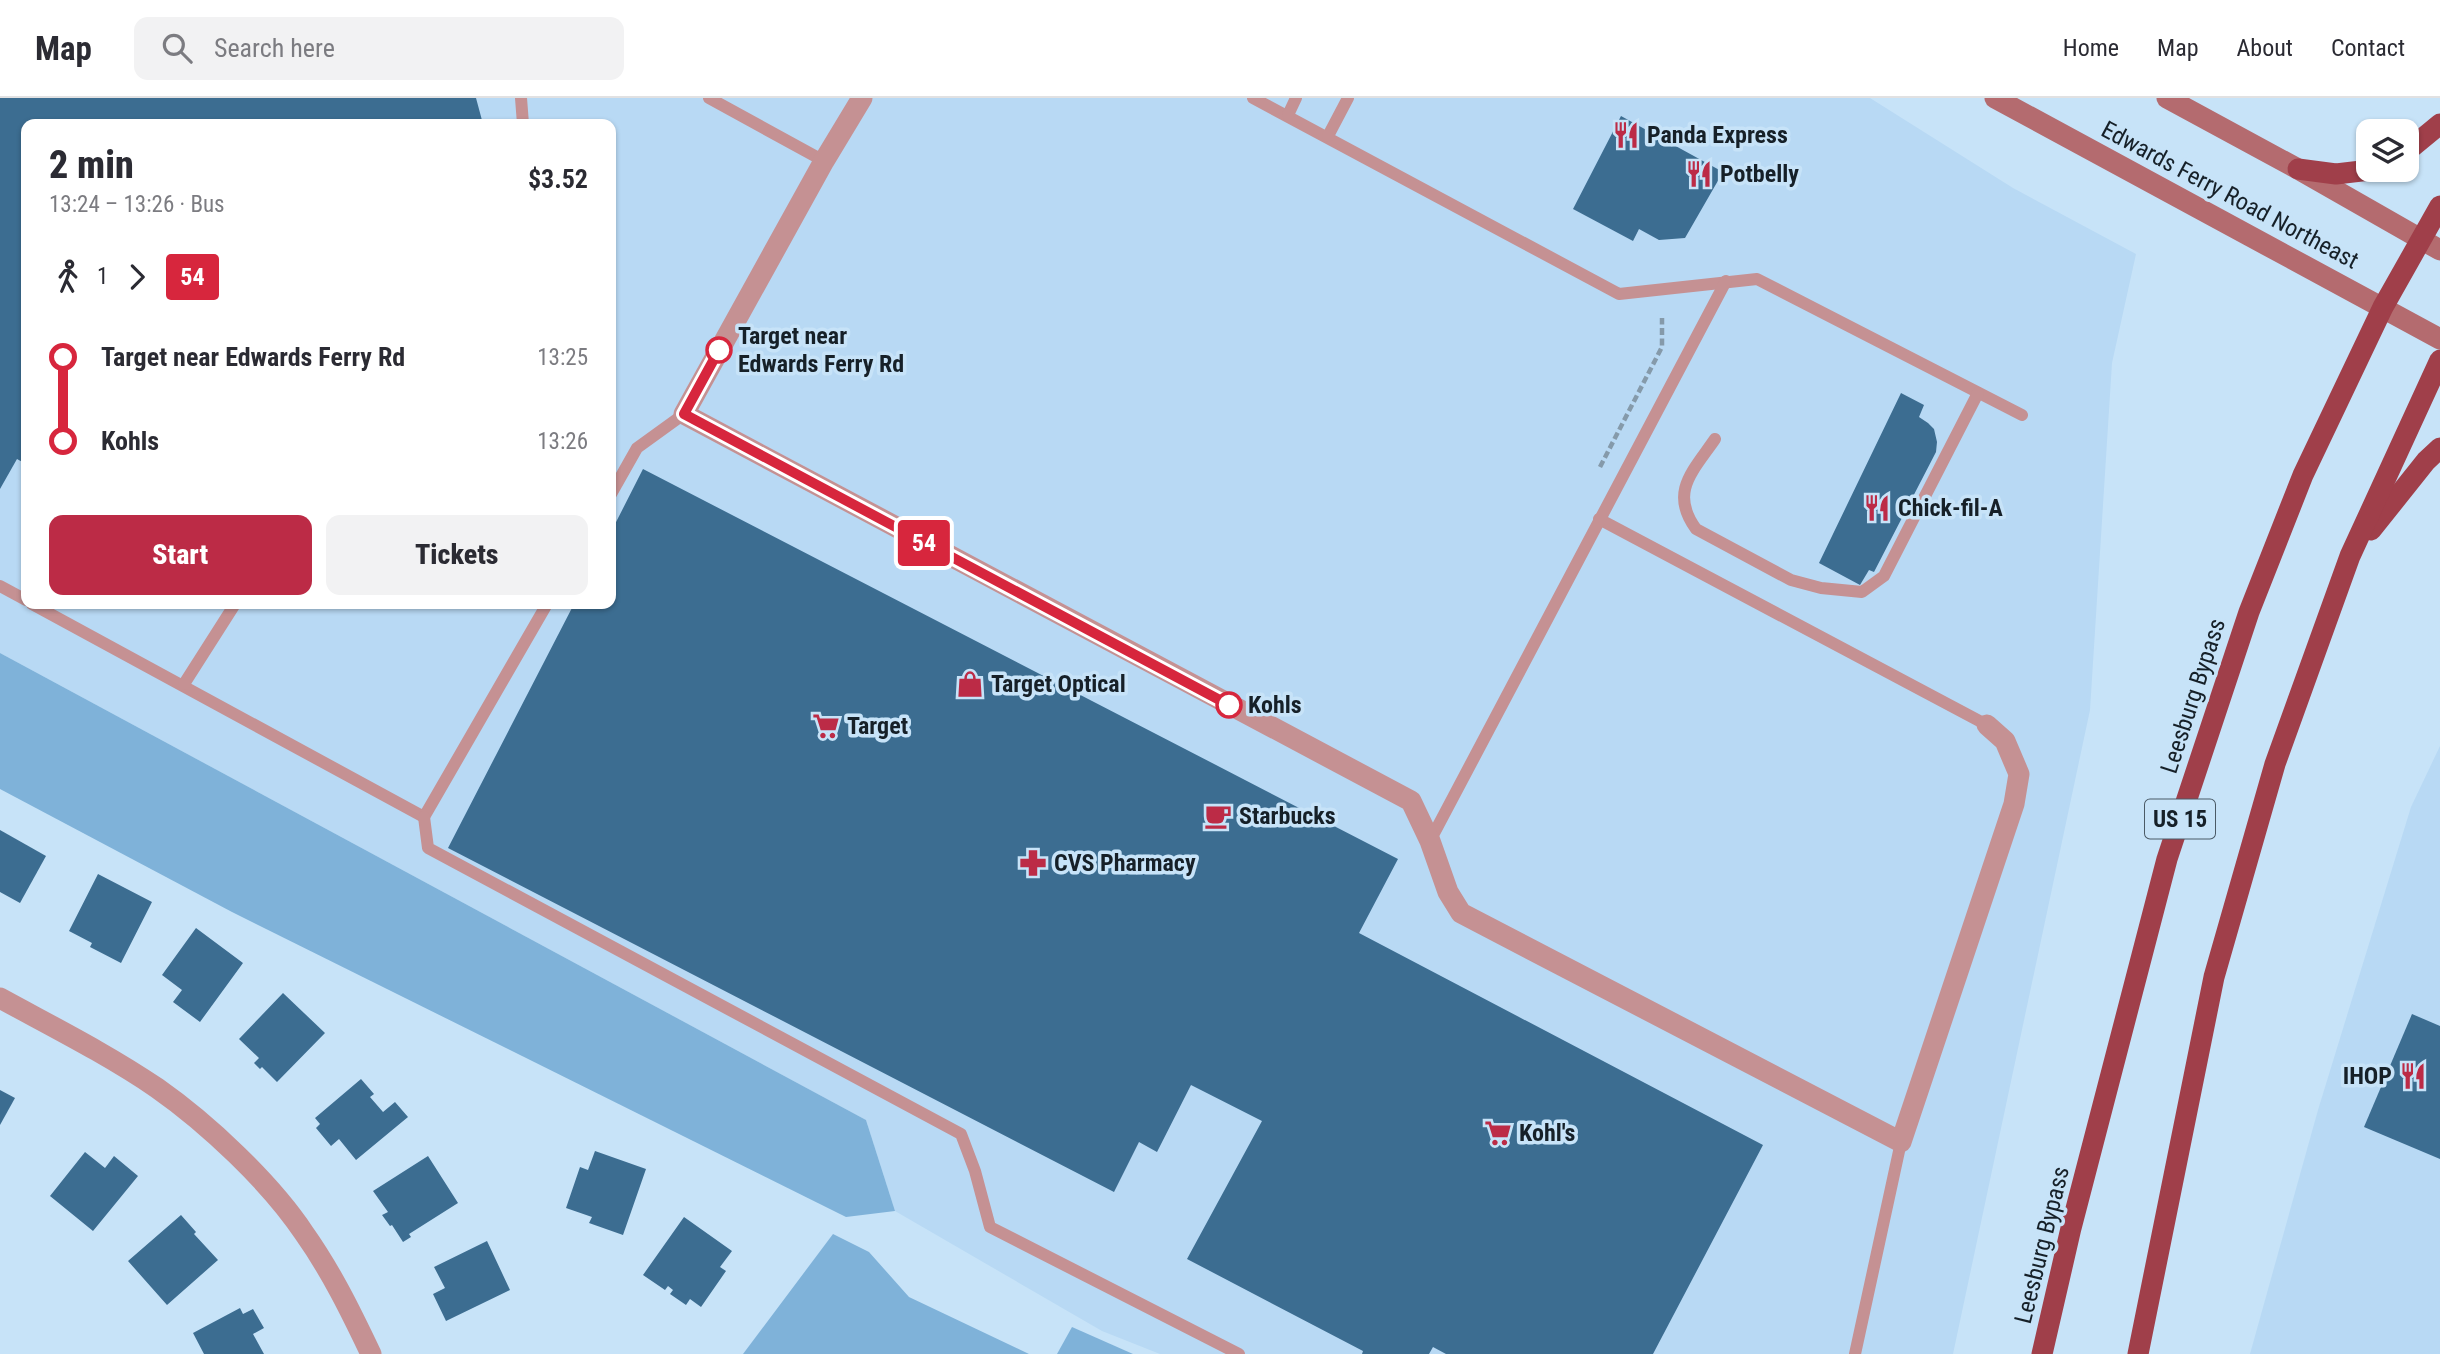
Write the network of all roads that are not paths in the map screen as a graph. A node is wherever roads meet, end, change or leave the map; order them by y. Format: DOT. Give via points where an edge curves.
graph roads {
  1 [pos="521,98"];
  2 [pos="709,98"];
  3 [pos="862,98"];
  4 [pos="1253,98"];
  5 [pos="1296,98"];
  6 [pos="1348,98"];
  7 [pos="1995,98"];
  8 [pos="2167,98"];
  9 [pos="1288,115"];
  10 [pos="523,119"];
  11 [pos="2440,124"];
  12 [pos="1328,136"];
  13 [pos="2419,141"];
  14 [pos="824,161"];
  15 [pos="2298,169"];
  16 [pos="2356,172"];
  17 [pos="2440,206"];
  18 [pos="2421,239"];
  19 [pos="2440,250"];
  20 [pos="1726,281"];
  21 [pos="2383,307"];
  22 [pos="2440,339"];
  23 [pos="2440,360"];
  24 [pos="1978,393"];
  25 [pos="684,414"];
  26 [pos="2022,415"];
  27 [pos="1715,439"];
  28 [pos="2440,448"];
  29 [pos="616,485"];
  30 [pos="1600,519"];
  31 [pos="2350,556"];
  32 [pos="0,586"];
  33 [pos="21,597"];
  34 [pos="42,609"];
  35 [pos="232,609"];
  36 [pos="544,609"];
  37 [pos="184,684"];
  38 [pos="1987,725"];
  39 [pos="424,817"];
  40 [pos="1430,841"];
  41 [pos="0,998"];
  42 [pos="1901,1142"];
  43 [pos="371,1354"];
  44 [pos="1239,1354"];
  45 [pos="1855,1354"];
  46 [pos="2042,1354"];
  47 [pos="2138,1354"];
  1 -- 10 [label="lane"];
  2 -- 14 [label="lane"];
  3 -- 14 [label="street"];
  4 -- 9 [label="lane"];
  5 -- 9 [label="lane"];
  6 -- 12 [label="lane"];
  7 -- 21 [label="main road, Edwards Ferry Road Northeast"];
  8 -- 15 [label="main road"];
  9 -- 12 [label="lane"];
  11 -- 13 [label="highway"];
  12 -- 20 [label="lane" via="1619,293"];
  14 -- 25 [label="street"];
  15 -- 16 [label="highway"];
  15 -- 18 [label="main road"];
  17 -- 18 [label="highway, Leesburg Bypass / US 15"];
  18 -- 19 [label="main road"];
  18 -- 21 [label="highway, Leesburg Bypass / US 15"];
  20 -- 24 [label="lane" via="1757,279"];
  20 -- 30 [label="lane"];
  21 -- 22 [label="main road, Edwards Ferry Road Northeast"];
  21 -- 46 [label="highway, Leesburg Bypass / US 15" via="2304,475 2249,612 2167,859"];
  23 -- 31 [label="highway, US 15"];
  24 -- 26 [label="lane"];
  24 -- 27 [label="lane" via="1884,576 1862,592 1791,580 1696,529 1686,515 1683,494"];
  25 -- 29 [label="lane" via="637,448"];
  25 -- 40 [label="street" via="1411,801"];
  28 -- 31 [label="highway"];
  30 -- 38 [label="lane"];
  30 -- 40 [label="lane"];
  31 -- 47 [label="highway, US 15" via="2275,764 2217,965"];
  32 -- 33 [label="lane"];
  34 -- 37 [label="lane"];
  35 -- 37 [label="lane"];
  36 -- 39 [label="lane"];
  37 -- 39 [label="lane"];
  38 -- 42 [label="street" via="2005,741 2019,774 2014,804"];
  39 -- 44 [label="lane" via="428,848 961,1134 990,1227"];
  40 -- 42 [label="street" via="1448,892 1461,913"];
  41 -- 43 [label="street" via="158,1089 214,1135 303,1231"];
  42 -- 45 [label="lane"];
}
